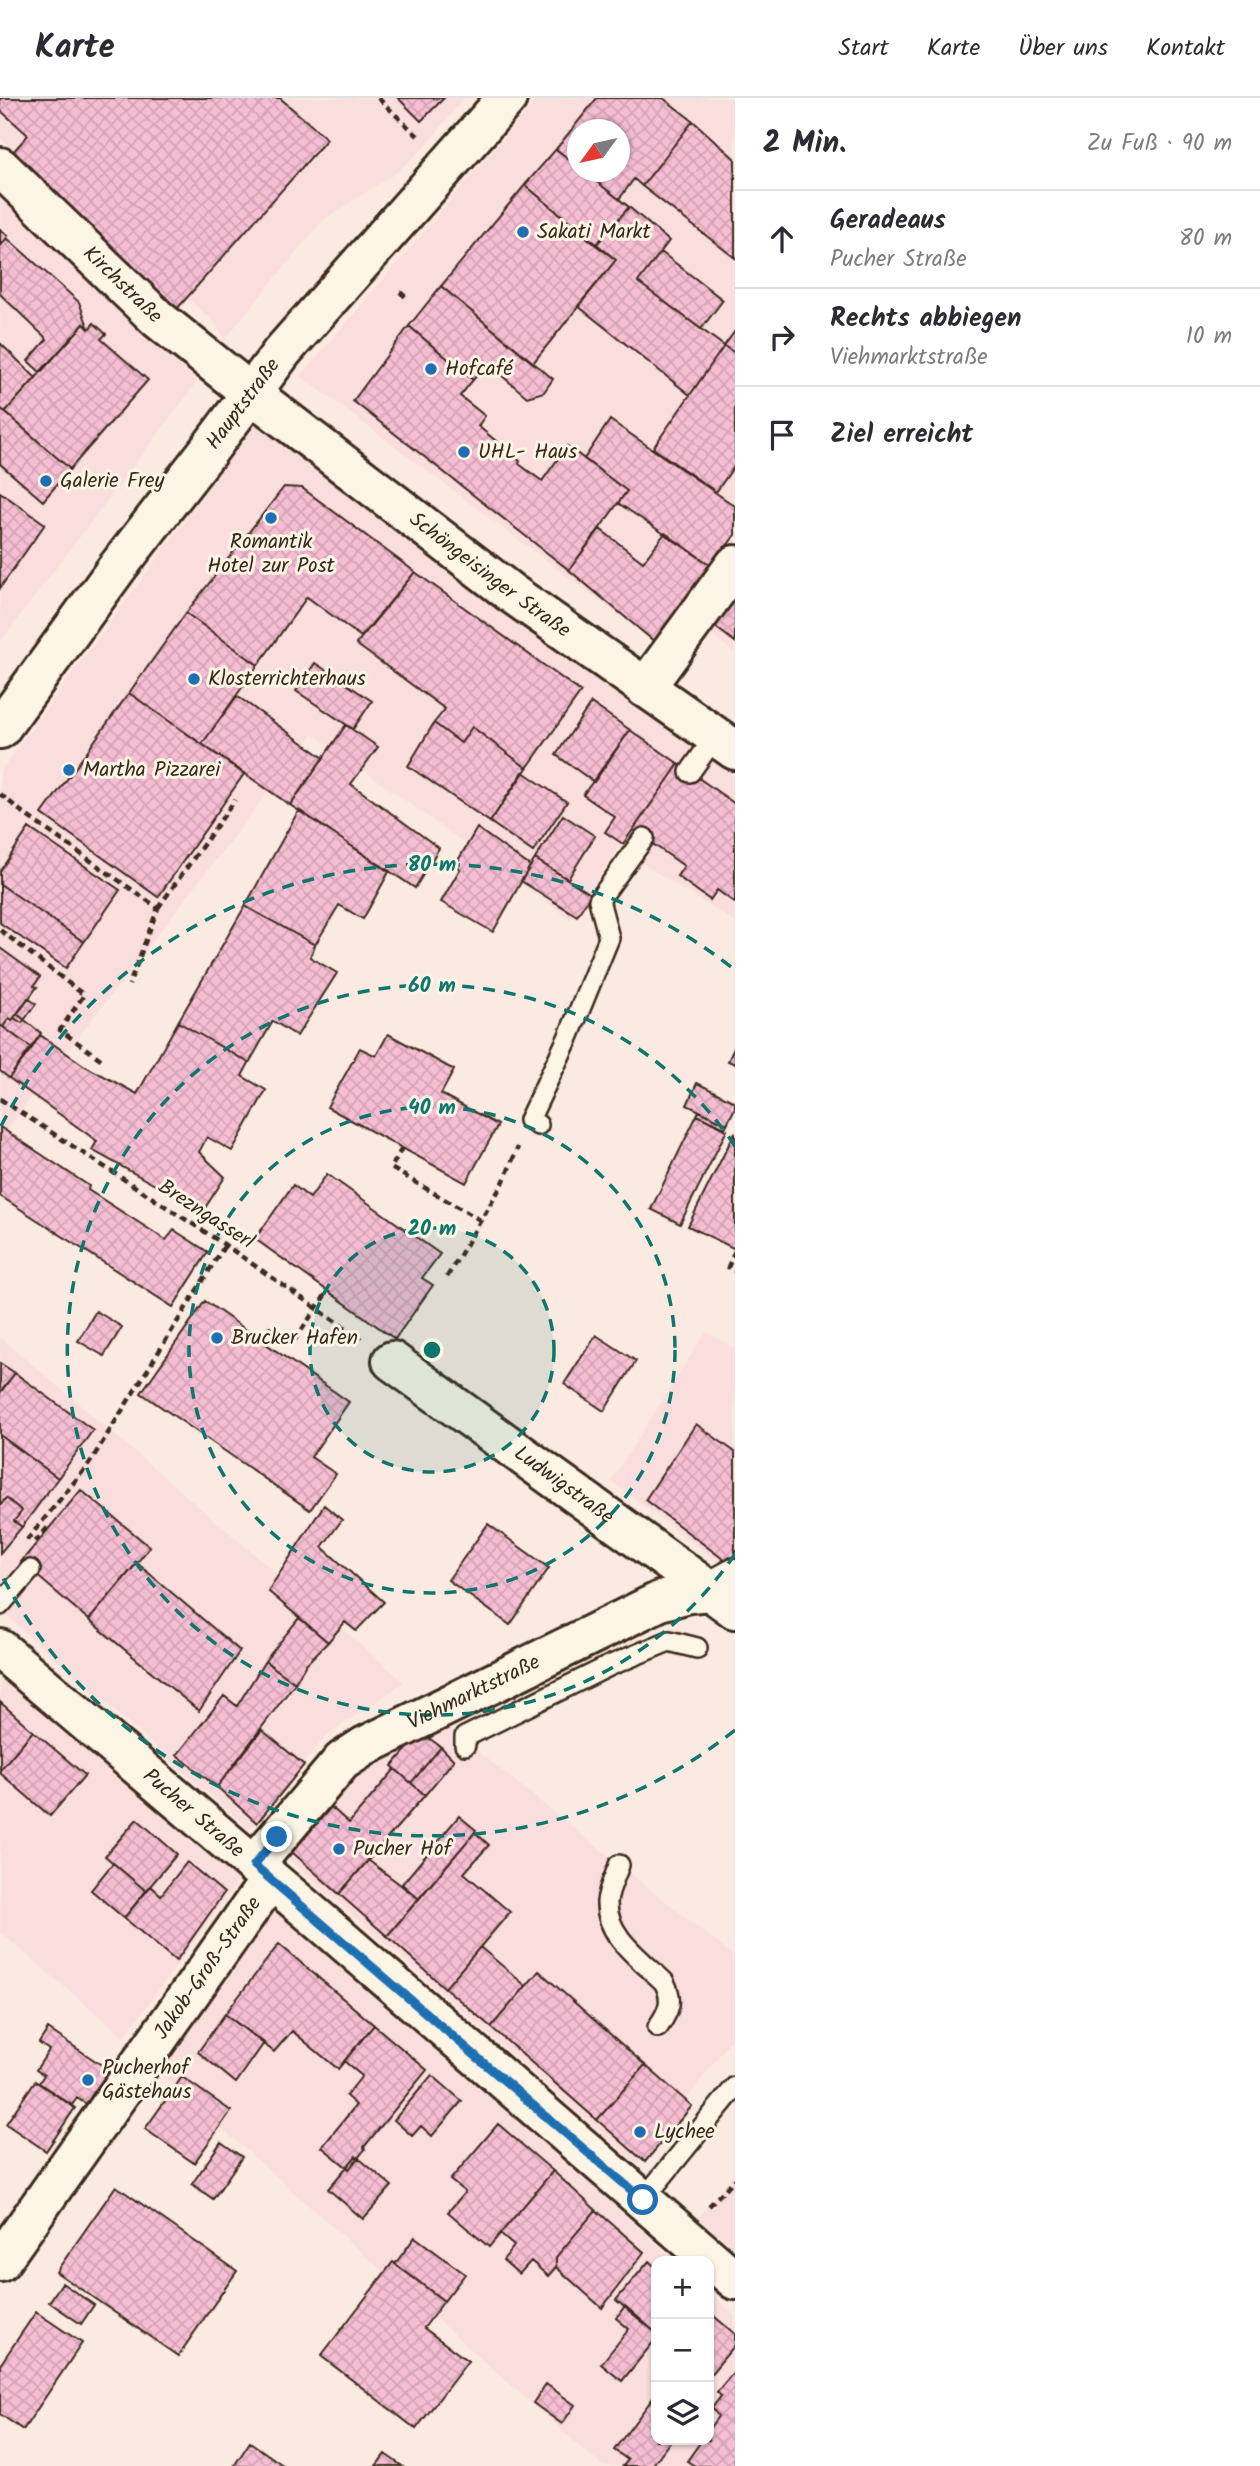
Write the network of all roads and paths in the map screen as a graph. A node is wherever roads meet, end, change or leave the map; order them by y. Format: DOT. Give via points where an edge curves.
graph roads {
  1 [pos="378,98"];
  2 [pos="507,98"];
  3 [pos="450,165"];
  4 [pos="0,167"];
  5 [pos="400,292"];
  6 [pos="410,300"];
  7 [pos="252,394"];
  8 [pos="735,565"];
  9 [pos="645,688"];
  10 [pos="0,729"];
  11 [pos="725,743"];
  12 [pos="690,772"];
  13 [pos="0,794"];
  14 [pos="235,800"];
  15 [pos="644,838"];
  16 [pos="158,908"];
  17 [pos="0,930"];
  18 [pos="129,985"];
  19 [pos="102,1060"];
  20 [pos="0,1099"];
  21 [pos="534,1123"];
  22 [pos="402,1148"];
  23 [pos="480,1220"];
  24 [pos="225,1245"];
  25 [pos="735,1251"];
  26 [pos="735,1271"];
  27 [pos="447,1277"];
  28 [pos="328,1292"];
  29 [pos="317,1308"];
  30 [pos="261,1340"];
  31 [pos="392,1361"];
  32 [pos="22,1547"];
  33 [pos="30,1570"];
  34 [pos="727,1592"];
  35 [pos="0,1605"];
  36 [pos="697,1648"];
  37 [pos="0,1649"];
  38 [pos="465,1745"];
  39 [pos="620,1865"];
  40 [pos="262,1872"];
  41 [pos="658,2027"];
  42 [pos="735,2087"];
  43 [pos="735,2179"];
  44 [pos="643,2200"];
  45 [pos="703,2213"];
  46 [pos="0,2262"];
  47 [pos="735,2280"];
  1 -- 3 [label="path"];
  2 -- 3 [label="street, Hauptstraße"];
  3 -- 7 [label="street, Hauptstraße" via="282,352"];
  4 -- 7 [label="street, Kirchstraße" via="158,319"];
  5 -- 6 [label="path"];
  7 -- 9 [label="street, Schöngeisinger Straße" via="511,593"];
  7 -- 10 [label="street, Hauptstraße"];
  8 -- 9 [label="street"];
  9 -- 11 [label="street, Schöngeisinger Straße"];
  11 -- 12 [label="lane"];
  13 -- 16 [label="path"];
  14 -- 16 [label="path"];
  15 -- 21 [label="lane" via="599,900 616,942"];
  16 -- 18 [label="path"];
  17 -- 19 [label="path" via="84,995 60,1030"];
  20 -- 24 [label="path, Brezngasserl"];
  21 -- 23 [label="path"];
  22 -- 23 [label="path" via="391,1168"];
  23 -- 27 [label="path"];
  24 -- 29 [label="path, Brezngasserl"];
  24 -- 32 [label="path" via="89,1464"];
  25 -- 26 [label="path" via="728,1267"];
  28 -- 29 [label="path"];
  29 -- 30 [label="path" via="292,1344 269,1328"];
  29 -- 31 [label="path, Brezngasserl"];
  31 -- 34 [label="street, Ludwigstraße"];
  33 -- 35 [label="lane"];
  34 -- 40 [label="street, Viehmarktstraße" via="689,1593 660,1601 365,1746 342,1761"];
  36 -- 38 [label="lane" via="669,1641 609,1666 465,1737"];
  37 -- 40 [label="street, Pucher Straße"];
  39 -- 41 [label="lane" via="607,1902 610,1923 615,1934 668,1989 669,2011"];
  40 -- 44 [label="street, Pucher Straße"];
  40 -- 46 [label="street, Jakob-Groß-Straße"];
  42 -- 44 [label="lane"];
  43 -- 45 [label="path"];
  44 -- 47 [label="street, Pucher Straße"];
}
